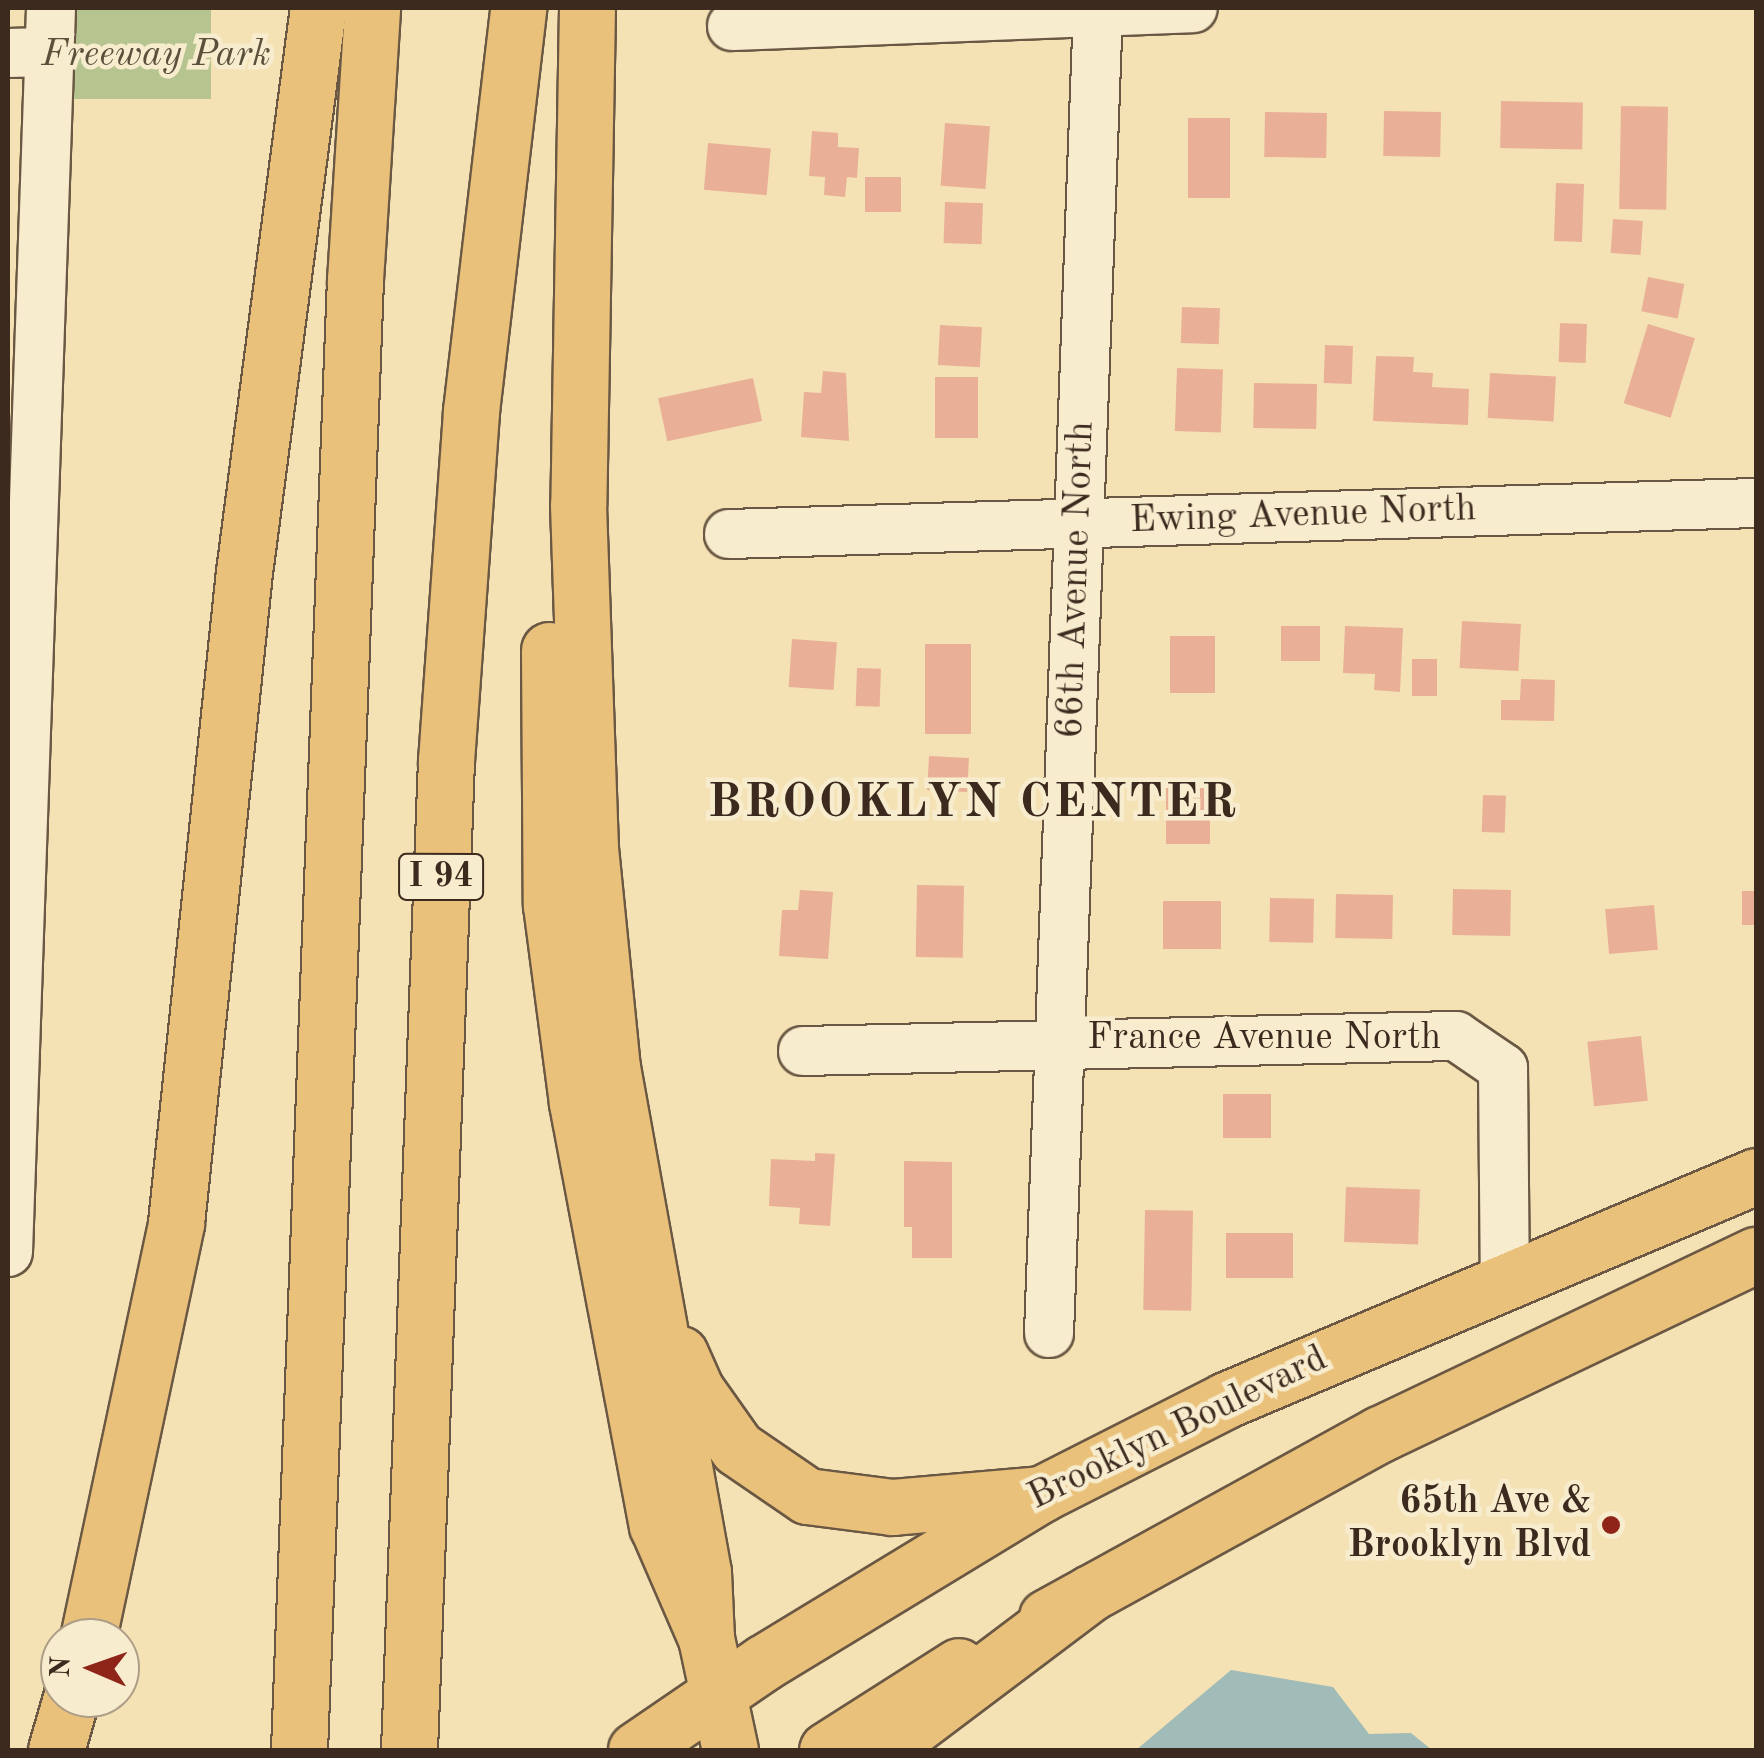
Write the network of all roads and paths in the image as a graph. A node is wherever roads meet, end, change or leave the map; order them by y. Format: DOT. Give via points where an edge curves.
graph roads {
  1 [pos="318,8"];
  2 [pos="372,8"];
  3 [pos="518,8"];
  4 [pos="587,8"];
  5 [pos="1193,8"];
  6 [pos="1098,9"];
  7 [pos="732,26"];
  8 [pos="36,37"];
  9 [pos="1756,503"];
  10 [pos="578,505"];
  11 [pos="1079,523"];
  12 [pos="730,534"];
  13 [pos="19,565"];
  14 [pos="1059,1040"];
  15 [pos="803,1051"];
  16 [pos="10,1080"];
  17 [pos="1756,1176"];
  18 [pos="8,1252"];
  19 [pos="1756,1255"];
  20 [pos="1505,1280"];
  21 [pos="652,1292"];
  22 [pos="1049,1333"];
  23 [pos="1041,1494"];
  24 [pos="1090,1593"];
  25 [pos="92,1618"];
  26 [pos="706,1638"];
  27 [pos="722,1692"];
  28 [pos="65,1718"];
  29 [pos="56,1750"];
  30 [pos="299,1750"];
  31 [pos="409,1750"];
  32 [pos="636,1750"];
  33 [pos="730,1750"];
  34 [pos="827,1750"];
  35 [pos="882,1750"];
  1 -- 25 [label="main road" via="244,572 176,1223"];
  2 -- 30 [label="main road" via="355,280"];
  3 -- 31 [label="main road, I 94" via="471,411 446,761"];
  4 -- 10 [label="main road"];
  5 -- 6 [label="street"];
  6 -- 7 [label="street"];
  6 -- 11 [label="street, 66th Avenue North"];
  8 -- 13 [label="street"];
  9 -- 11 [label="street, Ewing Avenue North"];
  10 -- 21 [label="main road" via="596,924 623,1139"];
  10 -- 26 [label="main road" via="550,615 547,832 558,972 600,1240 657,1525"];
  11 -- 12 [label="street, Ewing Avenue North"];
  11 -- 14 [label="street, 66th Avenue North"];
  13 -- 16 [label="street"];
  14 -- 15 [label="street, France Avenue North"];
  14 -- 20 [label="street, France Avenue North" via="1418,1032 1456,1036 1484,1050 1503,1068 1506,1100"];
  14 -- 22 [label="street, 66th Avenue North"];
  16 -- 18 [label="street"];
  17 -- 20 [label="main road, Brooklyn Boulevard"];
  19 -- 24 [label="main road" via="1380,1434"];
  20 -- 23 [label="main road, Brooklyn Boulevard" via="1226,1400"];
  21 -- 23 [label="main road" via="714,1419 737,1448 783,1484 862,1506 958,1506"];
  21 -- 26 [label="main road" via="703,1572"];
  23 -- 27 [label="main road, Brooklyn Boulevard"];
  24 -- 34 [label="main road" via="932,1681"];
  24 -- 35 [label="main road"];
  26 -- 27 [label="main road"];
  27 -- 32 [label="main road, Brooklyn Boulevard"];
  27 -- 33 [label="main road"];
  28 -- 29 [label="main road"];
}
